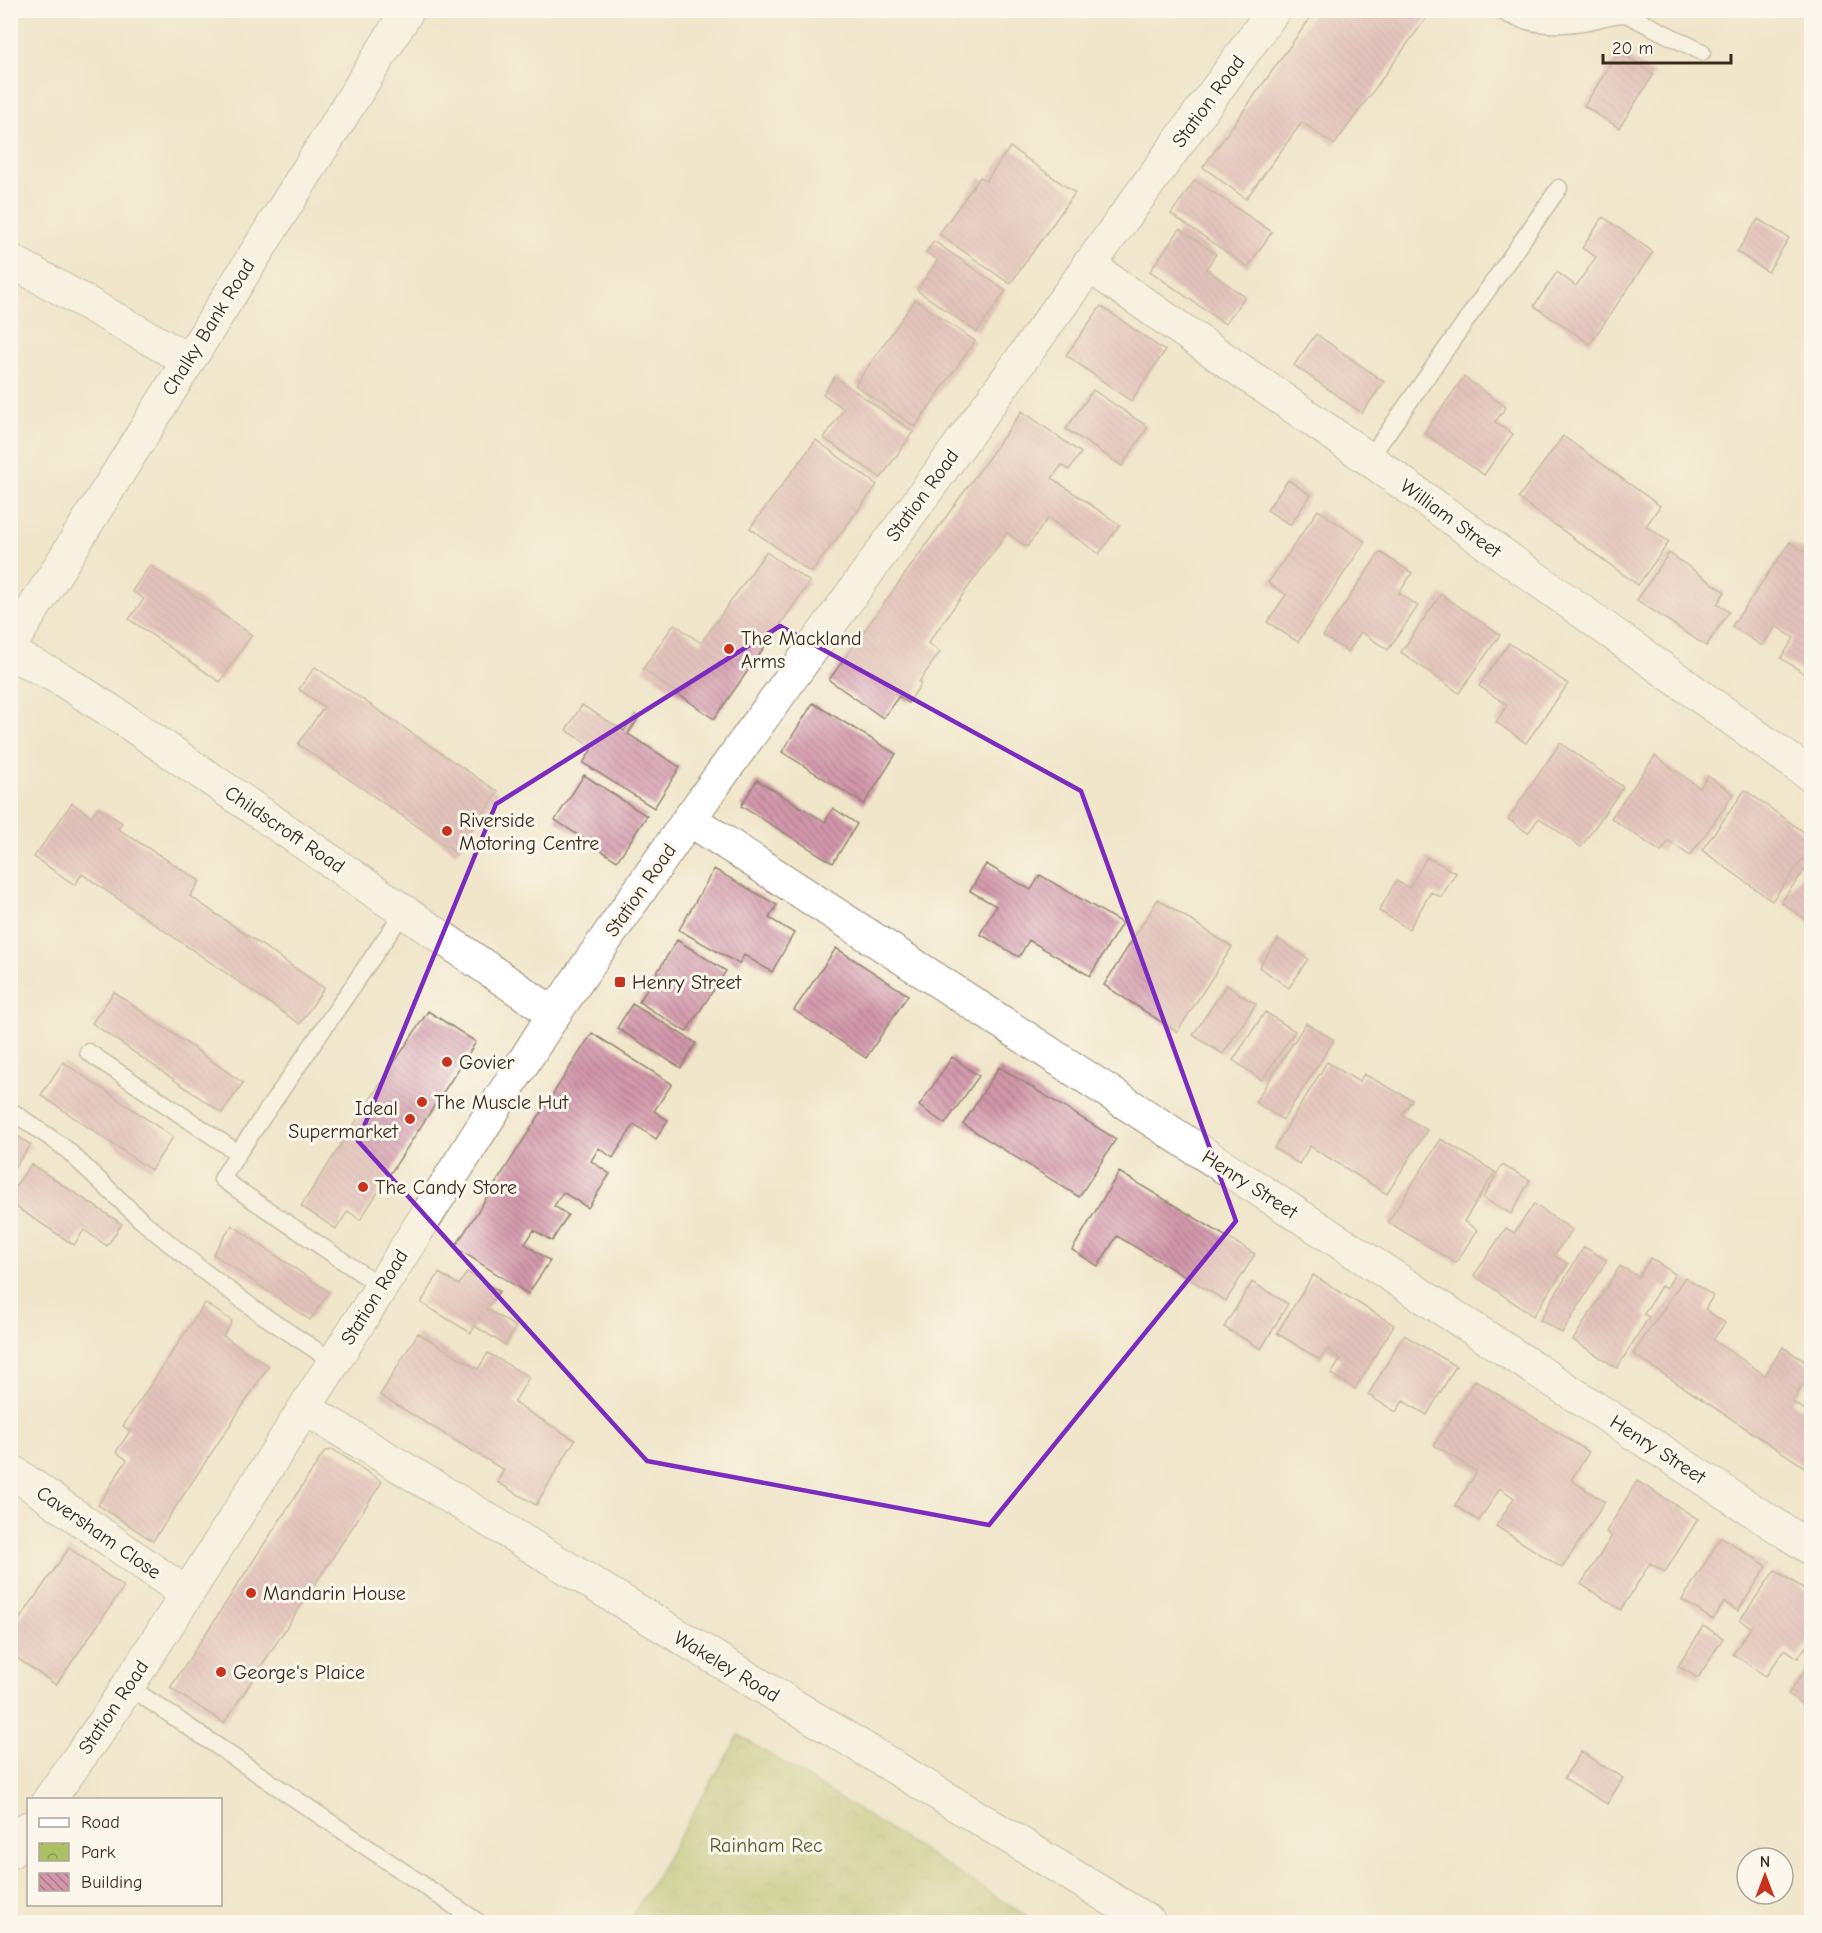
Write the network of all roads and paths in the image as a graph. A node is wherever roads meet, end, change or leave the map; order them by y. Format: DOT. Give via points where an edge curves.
graph roads {
  1 [pos="408,10"];
  2 [pos="1274,10"];
  3 [pos="1499,10"];
  4 [pos="1702,52"];
  5 [pos="1559,188"];
  6 [pos="10,260"];
  7 [pos="1088,265"];
  8 [pos="188,360"];
  9 [pos="1369,459"];
  10 [pos="10,646"];
  11 [pos="10,653"];
  12 [pos="1812,776"];
  13 [pos="689,819"];
  14 [pos="405,910"];
  15 [pos="554,1014"];
  16 [pos="87,1052"];
  17 [pos="10,1110"];
  18 [pos="238,1153"];
  19 [pos="380,1286"];
  20 [pos="334,1362"];
  21 [pos="306,1409"];
  22 [pos="10,1470"];
  23 [pos="1812,1549"];
  24 [pos="187,1594"];
  25 [pos="128,1686"];
  26 [pos="50,1798"];
  27 [pos="27,1829"];
  28 [pos="10,1852"];
  29 [pos="478,1923"];
  30 [pos="1149,1923"];
  1 -- 8 [label="street, Chalky Bank Road"];
  2 -- 7 [label="street, Station Road"];
  3 -- 4 [label="lane" via="1528,22 1559,25 1626,14"];
  5 -- 9 [label="lane"];
  6 -- 8 [label="street"];
  7 -- 9 [label="street, William Street"];
  7 -- 13 [label="street, Station Road"];
  8 -- 10 [label="street, Chalky Bank Road"];
  9 -- 12 [label="street, William Street"];
  11 -- 14 [label="street, Childscroft Road" via="61,679"];
  13 -- 15 [label="street, Station Road"];
  13 -- 23 [label="street, Henry Street"];
  14 -- 15 [label="street, Childscroft Road"];
  14 -- 18 [label="lane"];
  15 -- 19 [label="street, Station Road"];
  16 -- 18 [label="lane"];
  17 -- 20 [label="lane" via="65,1148 141,1220 202,1270"];
  18 -- 19 [label="lane" via="222,1179"];
  19 -- 20 [label="street, Station Road"];
  20 -- 21 [label="street, Station Road"];
  21 -- 24 [label="street, Station Road"];
  21 -- 30 [label="street, Wakeley Road"];
  22 -- 24 [label="street, Caversham Close"];
  24 -- 25 [label="street, Station Road"];
  25 -- 26 [label="street, Station Road"];
  25 -- 29 [label="lane"];
  27 -- 28 [label="street"];
}
